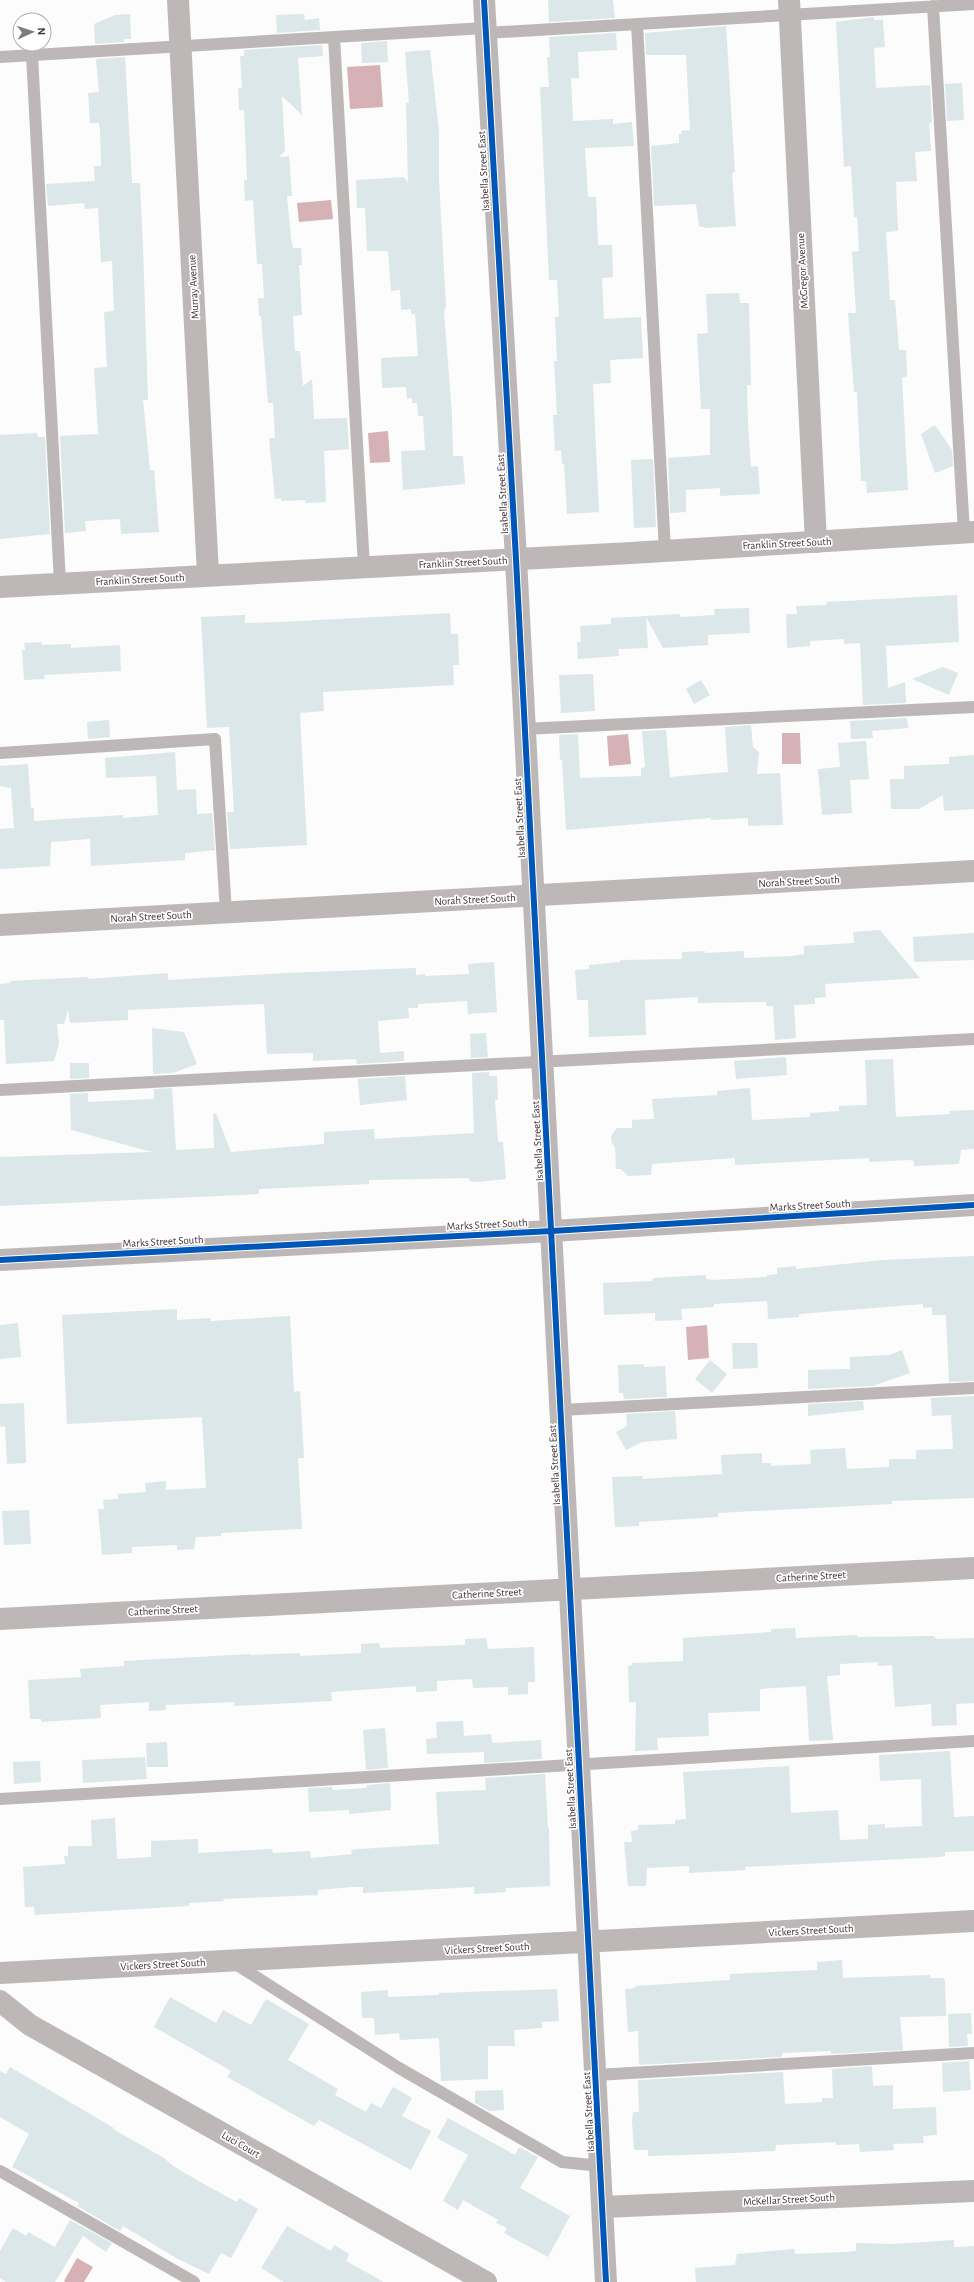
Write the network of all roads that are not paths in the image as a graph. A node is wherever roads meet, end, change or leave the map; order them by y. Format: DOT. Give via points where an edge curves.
graph roads {
  1 [pos="178,0"];
  2 [pos="484,0"];
  3 [pos="974,4"];
  4 [pos="933,6"];
  5 [pos="789,7"];
  6 [pos="637,24"];
  7 [pos="485,31"];
  8 [pos="334,37"];
  9 [pos="181,46"];
  10 [pos="32,55"];
  11 [pos="0,57"];
  12 [pos="969,532"];
  13 [pos="816,542"];
  14 [pos="665,551"];
  15 [pos="516,559"];
  16 [pos="364,567"];
  17 [pos="208,574"];
  18 [pos="60,583"];
  19 [pos="0,587"];
  20 [pos="974,707"];
  21 [pos="524,729"];
  22 [pos="0,753"];
  23 [pos="974,871"];
  24 [pos="532,896"];
  25 [pos="226,912"];
  26 [pos="0,925"];
  27 [pos="974,1039"];
  28 [pos="542,1062"];
  29 [pos="0,1090"];
  30 [pos="974,1205"];
  31 [pos="552,1231"];
  32 [pos="0,1260"];
  33 [pos="974,1388"];
  34 [pos="561,1410"];
  35 [pos="974,1568"];
  36 [pos="570,1588"];
  37 [pos="0,1619"];
  38 [pos="974,1741"];
  39 [pos="579,1763"];
  40 [pos="0,1799"];
  41 [pos="974,1921"];
  42 [pos="588,1943"];
  43 [pos="231,1961"];
  44 [pos="0,1973"];
  45 [pos="0,2002"];
  46 [pos="974,2053"];
  47 [pos="596,2075"];
  48 [pos="601,2166"];
  49 [pos="0,2171"];
  50 [pos="974,2191"];
  51 [pos="603,2207"];
  52 [pos="194,2282"];
  53 [pos="486,2282"];
  54 [pos="606,2282"];
  1 -- 9 [label="street, Murray Avenue"];
  2 -- 7 [label="street, Isabella Street East"];
  3 -- 4 [label="lane"];
  4 -- 5 [label="lane"];
  4 -- 12 [label="lane"];
  5 -- 6 [label="lane"];
  5 -- 13 [label="street, McGregor Avenue"];
  6 -- 7 [label="lane"];
  6 -- 14 [label="lane"];
  7 -- 8 [label="lane"];
  7 -- 15 [label="street, Isabella Street East"];
  8 -- 9 [label="lane"];
  8 -- 16 [label="lane"];
  9 -- 10 [label="lane"];
  9 -- 17 [label="street, Murray Avenue"];
  10 -- 11 [label="lane"];
  10 -- 18 [label="lane"];
  12 -- 13 [label="street, Franklin Street South"];
  13 -- 14 [label="street, Franklin Street South"];
  14 -- 15 [label="street, Franklin Street South"];
  15 -- 16 [label="street, Franklin Street South"];
  15 -- 21 [label="street, Isabella Street East"];
  16 -- 17 [label="street, Franklin Street South"];
  17 -- 18 [label="street, Franklin Street South"];
  18 -- 19 [label="street, Franklin Street South"];
  20 -- 21 [label="lane"];
  21 -- 24 [label="street, Isabella Street East"];
  22 -- 25 [label="lane" via="215,739"];
  23 -- 24 [label="street, Norah Street South"];
  24 -- 25 [label="street, Norah Street South"];
  24 -- 28 [label="street, Isabella Street East"];
  25 -- 26 [label="street, Norah Street South"];
  27 -- 28 [label="lane"];
  28 -- 29 [label="lane"];
  28 -- 31 [label="street, Isabella Street East"];
  30 -- 31 [label="street, Marks Street South"];
  31 -- 32 [label="street, Marks Street South"];
  31 -- 34 [label="street, Isabella Street East"];
  33 -- 34 [label="lane"];
  34 -- 36 [label="street, Isabella Street East"];
  35 -- 36 [label="street, Catherine Street"];
  36 -- 37 [label="street, Catherine Street"];
  36 -- 39 [label="street, Isabella Street East"];
  38 -- 39 [label="lane"];
  39 -- 40 [label="lane"];
  39 -- 42 [label="street, Isabella Street East"];
  41 -- 42 [label="street, Vickers Street South"];
  42 -- 43 [label="street, Vickers Street South"];
  42 -- 47 [label="street, Isabella Street East"];
  43 -- 44 [label="street, Vickers Street South"];
  43 -- 48 [label="lane" via="399,2068 562,2162"];
  45 -- 53 [label="street, Luci Court" via="30,2025"];
  46 -- 47 [label="lane"];
  47 -- 48 [label="street, Isabella Street East"];
  48 -- 51 [label="street, Isabella Street East"];
  49 -- 52 [label="lane"];
  50 -- 51 [label="street, McKellar Street South"];
  51 -- 54 [label="street, Isabella Street East"];
}
